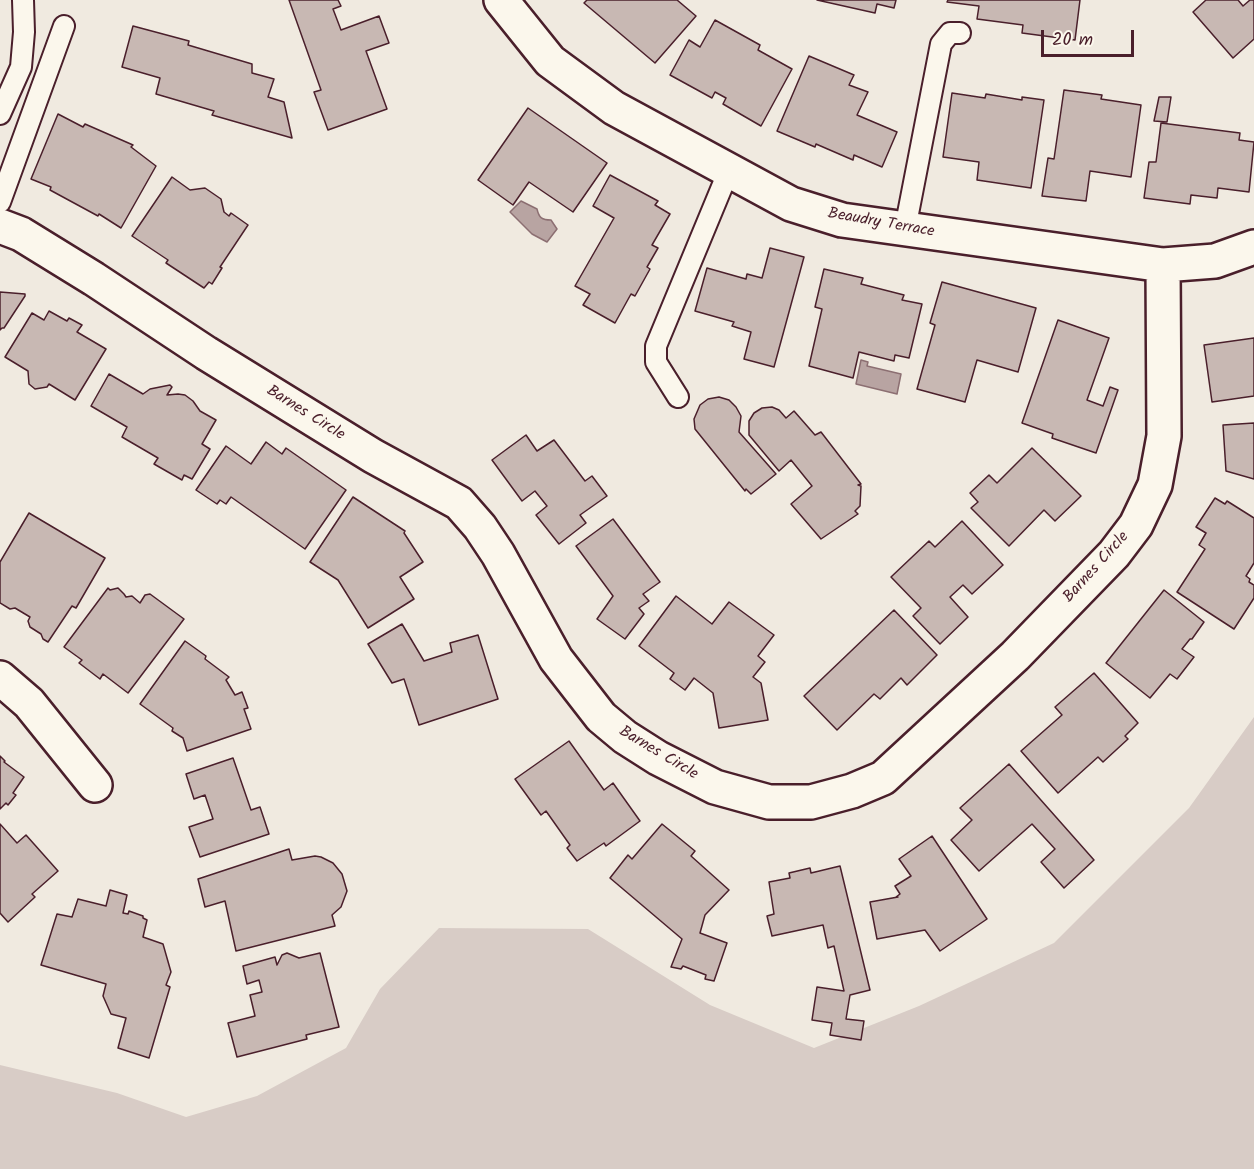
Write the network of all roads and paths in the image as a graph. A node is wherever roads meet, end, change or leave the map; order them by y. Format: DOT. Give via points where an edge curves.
graph roads {
  1 [pos="23,0"];
  2 [pos="501,0"];
  3 [pos="64,26"];
  4 [pos="960,33"];
  5 [pos="0,114"];
  6 [pos="729,170"];
  7 [pos="0,202"];
  8 [pos="0,225"];
  9 [pos="905,229"];
  10 [pos="1254,247"];
  11 [pos="1163,265"];
  12 [pos="678,397"];
  13 [pos="0,678"];
  14 [pos="95,785"];
  1 -- 5 [label="lane" via="21,67"];
  2 -- 6 [label="street, Beaudry Terrace" via="550,61 614,108"];
  3 -- 7 [label="lane"];
  4 -- 9 [label="lane" via="950,33 941,44"];
  6 -- 9 [label="street, Beaudry Terrace" via="790,204 842,220"];
  6 -- 12 [label="lane" via="656,346 656,362"];
  8 -- 11 [label="street, Barnes Circle" via="76,268 373,456 459,503 498,554 556,659 601,717 658,758 715,788 769,802 811,802 883,778 1015,656 1114,554 1136,525 1155,485 1164,436"];
  9 -- 11 [label="street, Beaudry Terrace"];
  10 -- 11 [label="street, Beaudry Terrace" via="1215,261"];
  13 -- 14 [label="street" via="29,703"];
}
